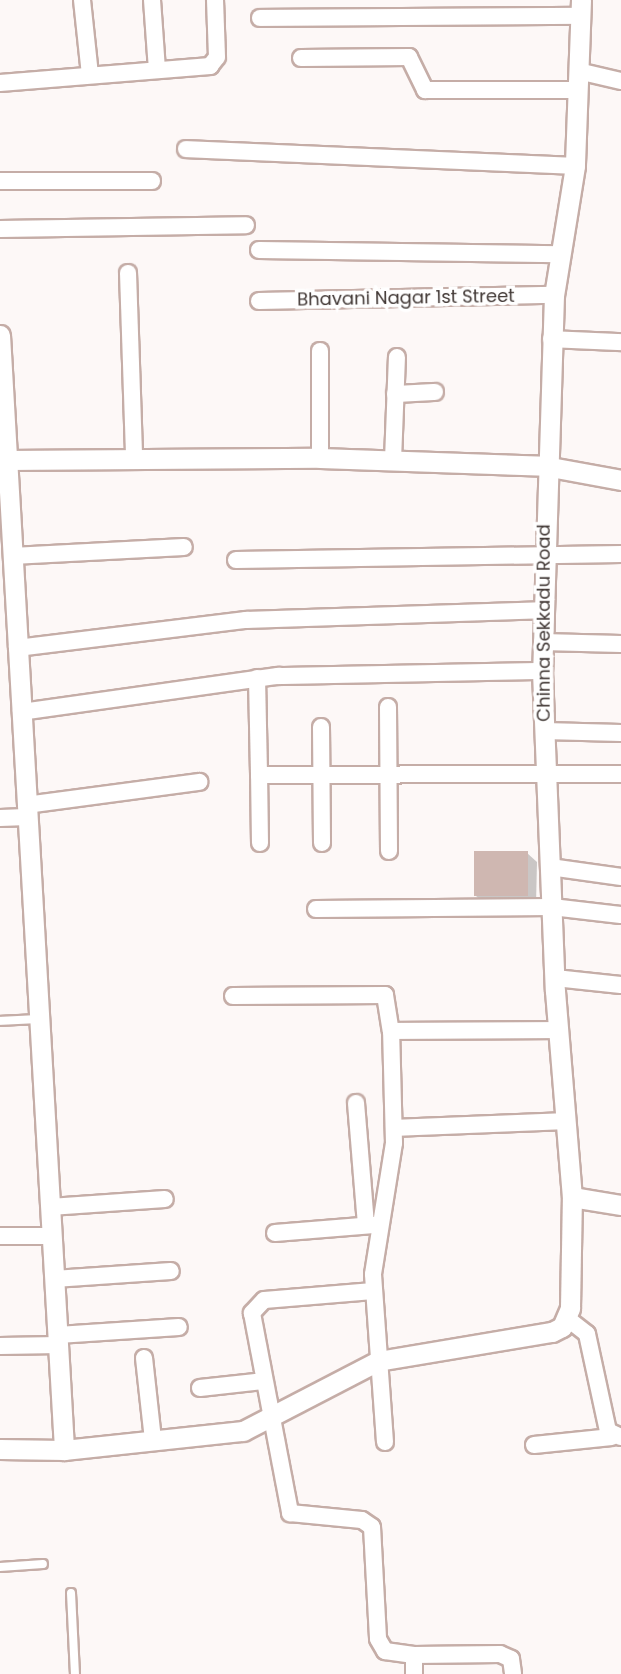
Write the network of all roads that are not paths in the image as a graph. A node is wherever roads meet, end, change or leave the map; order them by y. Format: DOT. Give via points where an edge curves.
graph roads {
  1 [pos="82,0"];
  2 [pos="152,0"];
  3 [pos="215,0"];
  4 [pos="581,8"];
  5 [pos="260,18"];
  6 [pos="301,58"];
  7 [pos="157,70"];
  8 [pos="90,75"];
  9 [pos="578,81"];
  10 [pos="621,81"];
  11 [pos="0,83"];
  12 [pos="186,149"];
  13 [pos="575,166"];
  14 [pos="0,181"];
  15 [pos="152,181"];
  16 [pos="246,225"];
  17 [pos="0,229"];
  18 [pos="259,250"];
  19 [pos="560,254"];
  20 [pos="128,273"];
  21 [pos="554,295"];
  22 [pos="259,302"];
  23 [pos="0,335"];
  24 [pos="551,339"];
  25 [pos="621,342"];
  26 [pos="320,351"];
  27 [pos="397,357"];
  28 [pos="1,379"];
  29 [pos="435,392"];
  30 [pos="395,394"];
  31 [pos="134,457"];
  32 [pos="320,457"];
  33 [pos="6,460"];
  34 [pos="393,460"];
  35 [pos="545,466"];
  36 [pos="621,480"];
  37 [pos="184,547"];
  38 [pos="621,554"];
  39 [pos="541,555"];
  40 [pos="12,556"];
  41 [pos="236,560"];
  42 [pos="541,610"];
  43 [pos="8,619"];
  44 [pos="542,642"];
  45 [pos="621,644"];
  46 [pos="17,648"];
  47 [pos="542,671"];
  48 [pos="257,678"];
  49 [pos="388,707"];
  50 [pos="21,712"];
  51 [pos="321,727"];
  52 [pos="544,731"];
  53 [pos="621,733"];
  54 [pos="546,770"];
  55 [pos="390,773"];
  56 [pos="321,774"];
  57 [pos="621,774"];
  58 [pos="259,775"];
  59 [pos="200,782"];
  60 [pos="27,811"];
  61 [pos="0,818"];
  62 [pos="260,843"];
  63 [pos="322,843"];
  64 [pos="389,851"];
  65 [pos="550,867"];
  66 [pos="621,877"];
  67 [pos="552,907"];
  68 [pos="316,909"];
  69 [pos="621,915"];
  70 [pos="555,978"];
  71 [pos="621,985"];
  72 [pos="233,996"];
  73 [pos="39,1019"];
  74 [pos="0,1021"];
  75 [pos="558,1030"];
  76 [pos="391,1031"];
  77 [pos="356,1103"];
  78 [pos="566,1121"];
  79 [pos="394,1128"];
  80 [pos="572,1197"];
  81 [pos="165,1199"];
  82 [pos="621,1205"];
  83 [pos="50,1207"];
  84 [pos="373,1225"];
  85 [pos="275,1233"];
  86 [pos="0,1236"];
  87 [pos="51,1236"];
  88 [pos="171,1271"];
  89 [pos="54,1279"];
  90 [pos="373,1291"];
  91 [pos="568,1318"];
  92 [pos="179,1328"];
  93 [pos="58,1340"];
  94 [pos="0,1346"];
  95 [pos="144,1358"];
  96 [pos="378,1361"];
  97 [pos="263,1381"];
  98 [pos="200,1388"];
  99 [pos="269,1422"];
  100 [pos="616,1437"];
  101 [pos="153,1440"];
  102 [pos="385,1442"];
  103 [pos="534,1444"];
  104 [pos="0,1449"];
  105 [pos="64,1450"];
  106 [pos="43,1564"];
  107 [pos="0,1567"];
  108 [pos="71,1593"];
  109 [pos="414,1655"];
  110 [pos="75,1674"];
  111 [pos="414,1674"];
  112 [pos="513,1674"];
  1 -- 8 [label="street"];
  2 -- 7 [label="street"];
  3 -- 7 [label="street" via="217,57 210,66"];
  4 -- 5 [label="street"];
  4 -- 9 [label="street, Chinna Sekkadu Road"];
  6 -- 9 [label="street" via="409,57 425,90"];
  7 -- 8 [label="street"];
  8 -- 11 [label="street"];
  9 -- 10 [label="street"];
  9 -- 13 [label="street, Chinna Sekkadu Road"];
  12 -- 13 [label="street"];
  13 -- 19 [label="street, Chinna Sekkadu Road"];
  14 -- 15 [label="street"];
  16 -- 17 [label="street"];
  18 -- 19 [label="street"];
  19 -- 21 [label="street, Chinna Sekkadu Road"];
  20 -- 31 [label="street"];
  21 -- 22 [label="street, Bhavani Nagar 1st Street"];
  21 -- 24 [label="street, Chinna Sekkadu Road"];
  23 -- 28 [label="street"];
  24 -- 25 [label="street"];
  24 -- 35 [label="street, Chinna Sekkadu Road"];
  26 -- 32 [label="street"];
  27 -- 30 [label="street"];
  28 -- 33 [label="street"];
  29 -- 30 [label="street"];
  30 -- 34 [label="street"];
  31 -- 32 [label="street"];
  31 -- 33 [label="street"];
  32 -- 34 [label="street"];
  33 -- 40 [label="street"];
  34 -- 35 [label="street"];
  35 -- 36 [label="street"];
  35 -- 39 [label="street, Chinna Sekkadu Road"];
  37 -- 40 [label="street"];
  38 -- 39 [label="street"];
  39 -- 41 [label="street"];
  39 -- 42 [label="street, Chinna Sekkadu Road"];
  40 -- 43 [label="street"];
  42 -- 44 [label="street, Chinna Sekkadu Road"];
  42 -- 46 [label="street" via="246,620"];
  43 -- 46 [label="street"];
  44 -- 45 [label="street"];
  44 -- 47 [label="street, Chinna Sekkadu Road"];
  46 -- 50 [label="street"];
  47 -- 48 [label="street"];
  47 -- 52 [label="street, Chinna Sekkadu Road"];
  48 -- 50 [label="street"];
  48 -- 58 [label="street"];
  49 -- 55 [label="street"];
  50 -- 60 [label="street"];
  51 -- 56 [label="street"];
  52 -- 53 [label="street"];
  52 -- 54 [label="street, Chinna Sekkadu Road"];
  54 -- 55 [label="street"];
  54 -- 57 [label="street"];
  54 -- 65 [label="street, Chinna Sekkadu Road"];
  55 -- 56 [label="street"];
  55 -- 64 [label="street"];
  56 -- 58 [label="street"];
  56 -- 63 [label="street"];
  58 -- 62 [label="street"];
  59 -- 60 [label="street"];
  60 -- 61 [label="street"];
  60 -- 73 [label="street"];
  65 -- 66 [label="street"];
  65 -- 67 [label="street, Chinna Sekkadu Road"];
  67 -- 68 [label="street"];
  67 -- 69 [label="street"];
  67 -- 70 [label="street, Chinna Sekkadu Road"];
  70 -- 71 [label="street"];
  70 -- 75 [label="street, Chinna Sekkadu Road"];
  72 -- 76 [label="street" via="385,995"];
  73 -- 74 [label="lane"];
  73 -- 83 [label="street"];
  75 -- 76 [label="street"];
  75 -- 78 [label="street, Chinna Sekkadu Road"];
  76 -- 79 [label="street"];
  77 -- 84 [label="street"];
  78 -- 79 [label="street"];
  78 -- 80 [label="street, Chinna Sekkadu Road"];
  79 -- 84 [label="street"];
  80 -- 82 [label="street"];
  80 -- 91 [label="street, Chinna Sekkadu Road"];
  81 -- 83 [label="street"];
  83 -- 87 [label="street"];
  84 -- 85 [label="street"];
  84 -- 90 [label="street"];
  86 -- 87 [label="street"];
  87 -- 89 [label="street"];
  88 -- 89 [label="street"];
  89 -- 93 [label="street"];
  90 -- 96 [label="street"];
  90 -- 97 [label="street" via="256,1303"];
  91 -- 96 [label="street" via="552,1332"];
  91 -- 100 [label="street" via="583,1327 590,1341"];
  92 -- 93 [label="street"];
  93 -- 94 [label="street"];
  93 -- 105 [label="street"];
  95 -- 101 [label="street"];
  96 -- 99 [label="street"];
  96 -- 102 [label="street"];
  97 -- 98 [label="street"];
  97 -- 99 [label="street"];
  99 -- 101 [label="street"];
  99 -- 109 [label="street" via="293,1517 362,1520 372,1527 378,1639 385,1651"];
  100 -- 103 [label="street"];
  101 -- 105 [label="street"];
  104 -- 105 [label="street"];
  106 -- 107 [label="lane"];
  108 -- 110 [label="lane"];
  109 -- 111 [label="street"];
  109 -- 112 [label="street" via="500,1654 511,1659"];
}
